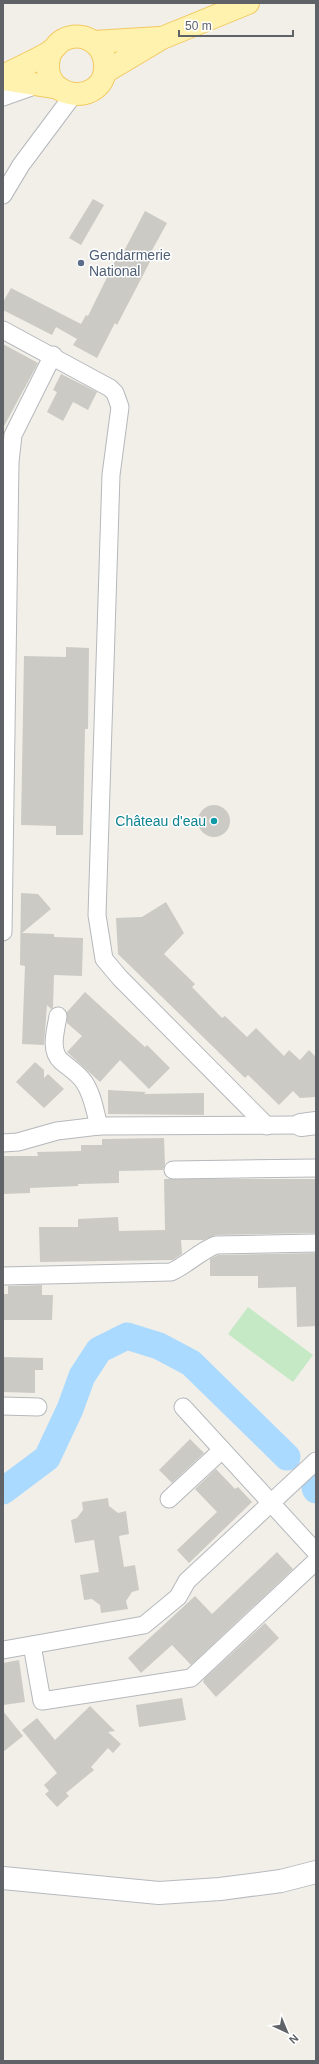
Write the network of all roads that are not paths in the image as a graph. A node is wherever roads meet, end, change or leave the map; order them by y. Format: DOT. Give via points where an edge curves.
graph roads {
  1 [pos="248,3"];
  2 [pos="162,38"];
  3 [pos="94,42"];
  4 [pos="51,51"];
  5 [pos="105,72"];
  6 [pos="3,76"];
  7 [pos="3,79"];
  8 [pos="37,85"];
  9 [pos="66,91"];
  10 [pos="3,97"];
  11 [pos="3,195"];
  12 [pos="3,330"];
  13 [pos="53,356"];
  14 [pos="4,779"];
  15 [pos="3,932"];
  16 [pos="58,1016"];
  17 [pos="309,1124"];
  18 [pos="99,1126"];
  19 [pos="267,1126"];
  20 [pos="3,1143"];
  21 [pos="316,1168"];
  22 [pos="172,1170"];
  23 [pos="316,1243"];
  24 [pos="3,1276"];
  25 [pos="3,1406"];
  26 [pos="38,1407"];
  27 [pos="183,1407"];
  28 [pos="222,1450"];
  29 [pos="316,1461"];
  30 [pos="169,1499"];
  31 [pos="271,1504"];
  32 [pos="316,1552"];
  33 [pos="316,1561"];
  34 [pos="32,1645"];
  35 [pos="3,1650"];
  36 [pos="316,1872"];
  37 [pos="3,1878"];
  1 -- 2 [label="main road"];
  2 -- 3 [label="main road"];
  2 -- 5 [label="main road"];
  3 -- 4 [label="main road" via="79,36 71,37 63,40"];
  3 -- 5 [label="main road" via="104,56"];
  4 -- 6 [label="main road"];
  4 -- 9 [label="main road" via="48,71 53,82"];
  5 -- 9 [label="main road" via="97,86 90,91"];
  7 -- 8 [label="main road"];
  8 -- 9 [label="main road"];
  8 -- 10 [label="street"];
  9 -- 11 [label="street"];
  12 -- 13 [label="street"];
  13 -- 14 [label="street" via="13,435 10,462"];
  13 -- 19 [label="street" via="110,388 115,393 120,407 111,475 98,907 99,936 104,959"];
  14 -- 15 [label="street"];
  16 -- 18 [label="street" via="54,1045 56,1052 60,1060 84,1082"];
  17 -- 19 [label="street"];
  18 -- 19 [label="street"];
  18 -- 20 [label="street" via="57,1131 18,1142"];
  21 -- 22 [label="street"];
  23 -- 24 [label="street" via="216,1245 207,1248 184,1266 171,1272"];
  25 -- 26 [label="street"];
  27 -- 28 [label="street"];
  28 -- 30 [label="street"];
  28 -- 31 [label="street"];
  29 -- 31 [label="street"];
  31 -- 32 [label="street"];
  31 -- 34 [label="street" via="186,1581 178,1597 144,1625"];
  33 -- 34 [label="street" via="192,1678 42,1701"];
  34 -- 35 [label="street"];
  36 -- 37 [label="main road" via="281,1882 159,1893"];
}
